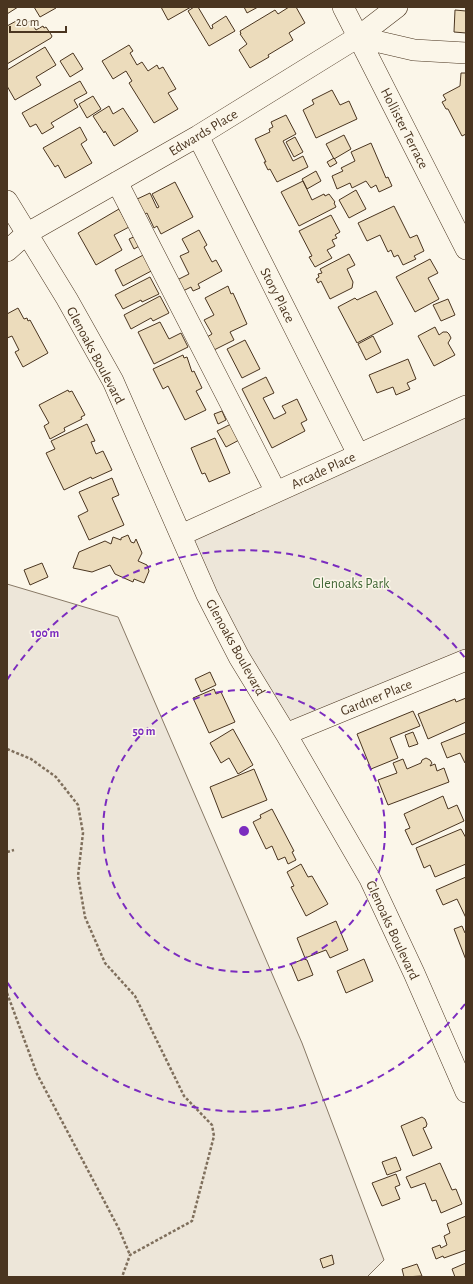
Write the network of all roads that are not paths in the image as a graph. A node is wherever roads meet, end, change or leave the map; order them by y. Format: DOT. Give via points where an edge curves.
graph roads {
  1 [pos="343,7"];
  2 [pos="397,7"];
  3 [pos="358,37"];
  4 [pos="466,53"];
  5 [pos="198,136"];
  6 [pos="117,182"];
  7 [pos="7,201"];
  8 [pos="26,234"];
  9 [pos="466,249"];
  10 [pos="7,251"];
  11 [pos="466,406"];
  12 [pos="358,454"];
  13 [pos="276,492"];
  14 [pos="181,535"];
  15 [pos="466,660"];
  16 [pos="286,734"];
  17 [pos="466,1092"];
  1 -- 3 [label="street, Hollister Terrace"];
  2 -- 3 [label="street, Edwards Place"];
  3 -- 4 [label="street" via="414,50"];
  3 -- 5 [label="street, Edwards Place"];
  3 -- 9 [label="street, Hollister Terrace"];
  5 -- 6 [label="street, Edwards Place"];
  5 -- 12 [label="street, Story Place"];
  6 -- 8 [label="street, Edwards Place"];
  6 -- 13 [label="street"];
  7 -- 8 [label="street, Glenoaks Boulevard"];
  8 -- 10 [label="street, Edwards Place"];
  8 -- 14 [label="street, Glenoaks Boulevard" via="67,299 113,381"];
  11 -- 12 [label="street, Arcade Place"];
  12 -- 13 [label="street, Arcade Place"];
  13 -- 14 [label="street, Arcade Place"];
  14 -- 16 [label="street, Glenoaks Boulevard" via="207,595 239,657"];
  15 -- 16 [label="street, Gardner Place"];
  16 -- 17 [label="street, Glenoaks Boulevard" via="370,879"];
}
